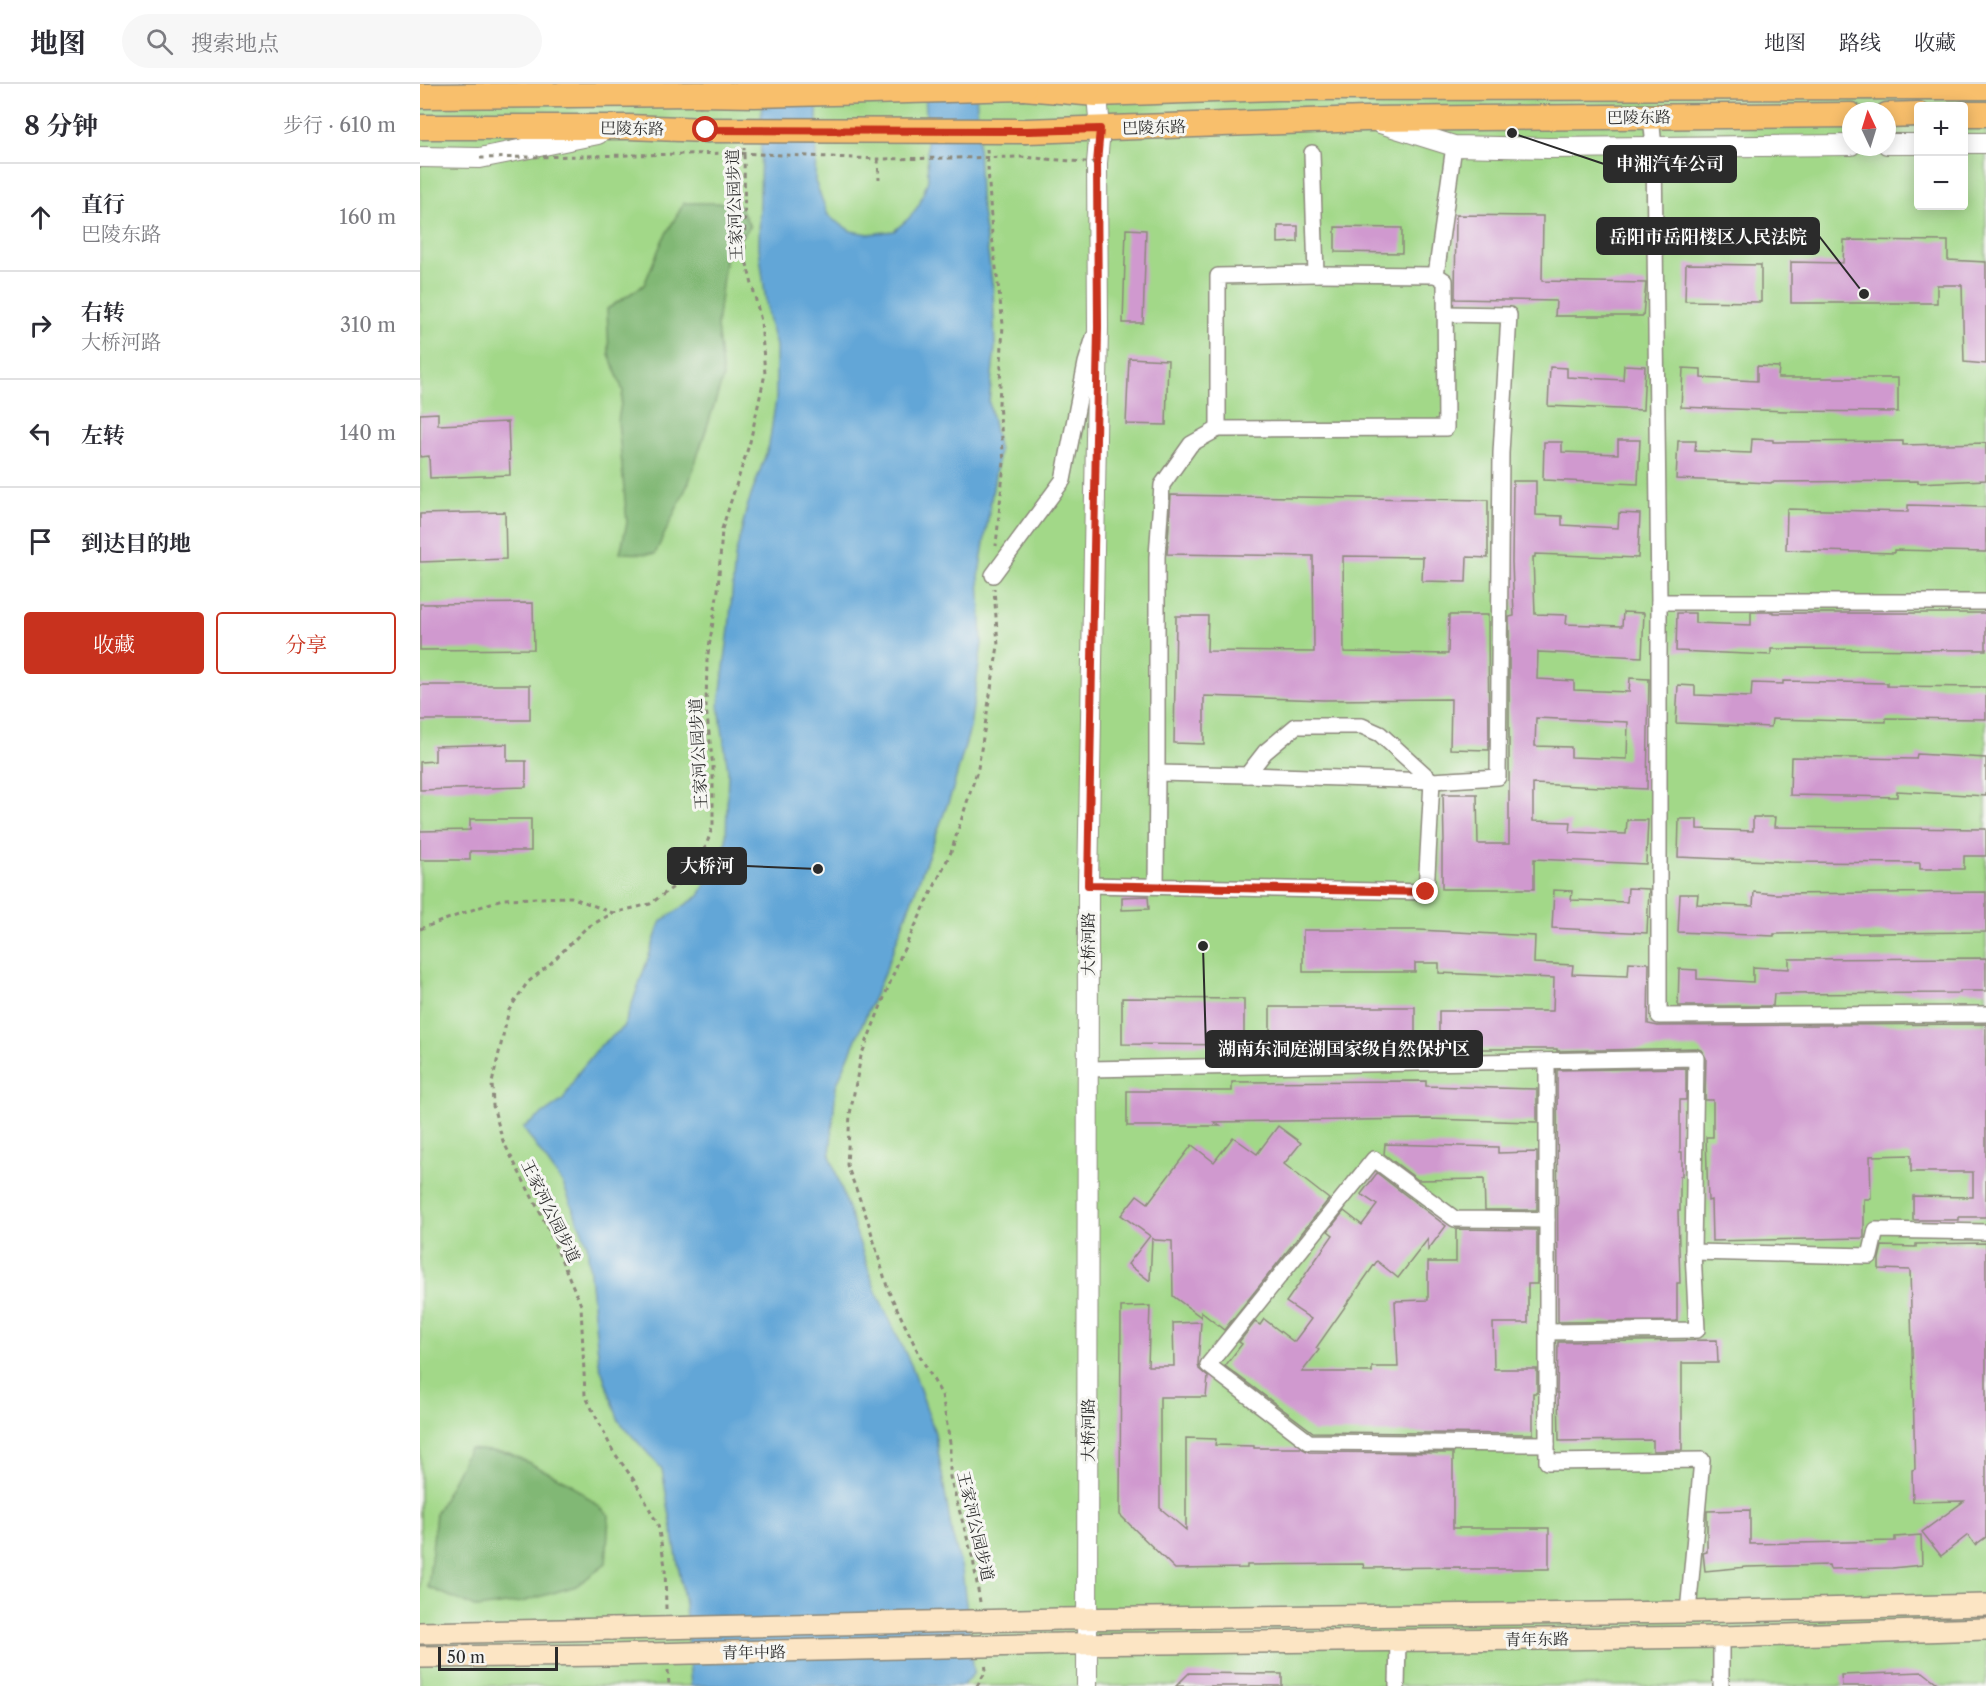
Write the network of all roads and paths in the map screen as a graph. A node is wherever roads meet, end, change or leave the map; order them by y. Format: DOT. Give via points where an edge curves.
graph roads {
  1 [pos="577,84"];
  2 [pos="1030,86"];
  3 [pos="1986,87"];
  4 [pos="1096,89"];
  5 [pos="600,95"];
  6 [pos="420,96"];
  7 [pos="1896,114"];
  8 [pos="1914,114"];
  9 [pos="1968,114"];
  10 [pos="1986,114"];
  11 [pos="1842,115"];
  12 [pos="1652,116"];
  13 [pos="1365,119"];
  14 [pos="420,127"];
  15 [pos="629,127"];
  16 [pos="1100,129"];
  17 [pos="744,141"];
  18 [pos="987,142"];
  19 [pos="1968,143"];
  20 [pos="1986,143"];
  21 [pos="1896,144"];
  22 [pos="1914,144"];
  23 [pos="1842,145"];
  24 [pos="1454,146"];
  25 [pos="1654,147"];
  26 [pos="1312,153"];
  27 [pos="420,157"];
  28 [pos="480,158"];
  29 [pos="878,159"];
  30 [pos="1097,163"];
  31 [pos="879,178"];
  32 [pos="1316,274"];
  33 [pos="1436,275"];
  34 [pos="1445,314"];
  35 [pos="1098,327"];
  36 [pos="1218,429"];
  37 [pos="993,575"];
  38 [pos="1659,602"];
  39 [pos="1986,602"];
  40 [pos="1157,773"];
  41 [pos="1247,775"];
  42 [pos="1432,781"];
  43 [pos="1088,885"];
  44 [pos="1156,886"];
  45 [pos="613,913"];
  46 [pos="420,929"];
  47 [pos="1986,1014"];
  48 [pos="1547,1061"];
  49 [pos="1088,1069"];
  50 [pos="1547,1220"];
  51 [pos="1986,1232"];
  52 [pos="1693,1252"];
  53 [pos="1547,1332"];
  54 [pos="1547,1444"];
  55 [pos="1986,1605"];
  56 [pos="980,1611"];
  57 [pos="666,1612"];
  58 [pos="1688,1612"];
  59 [pos="1088,1618"];
  60 [pos="1986,1629"];
  61 [pos="420,1633"];
  62 [pos="1721,1637"];
  63 [pos="1398,1641"];
  64 [pos="1087,1644"];
  65 [pos="984,1652"];
  66 [pos="420,1657"];
  67 [pos="668,1666"];
  68 [pos="669,1686"];
  69 [pos="977,1686"];
  70 [pos="1087,1686"];
  71 [pos="1397,1686"];
  72 [pos="1721,1686"];
  1 -- 5 [label="street"];
  2 -- 4 [label="main road, 巴陵东路"];
  2 -- 5 [label="main road, 巴陵东路, bridge" via="755,95"];
  3 -- 4 [label="main road, 巴陵东路"];
  4 -- 16 [label="street, 大桥河路"];
  5 -- 6 [label="main road, 巴陵东路"];
  7 -- 8 [label="main road"];
  9 -- 10 [label="main road"];
  11 -- 12 [label="main road, 巴陵东路"];
  12 -- 13 [label="main road, 巴陵东路"];
  12 -- 25 [label="street"];
  13 -- 16 [label="main road, 巴陵东路"];
  13 -- 24 [label="street"];
  14 -- 15 [label="main road, 巴陵东路"];
  15 -- 16 [label="main road, 巴陵东路, bridge"];
  15 -- 28 [label="street"];
  16 -- 30 [label="street, 大桥河路"];
  17 -- 45 [label="path, 王家河公园步道" via="744,256 762,321 765,374 750,442 722,529 718,590 706,660 713,825 703,855 679,883 650,904"];
  18 -- 37 [label="path, 王家河公园步道" via="992,236 1003,324 999,404 1004,462"];
  19 -- 20 [label="street"];
  21 -- 22 [label="street"];
  23 -- 25 [label="street"];
  24 -- 25 [label="street"];
  24 -- 33 [label="street"];
  25 -- 38 [label="street"];
  26 -- 32 [label="street"];
  27 -- 28 [label="street"];
  28 -- 29 [label="path, bridge" via="736,153"];
  29 -- 30 [label="path, bridge" via="1021,157"];
  29 -- 31 [label="path"];
  30 -- 35 [label="street, 大桥河路"];
  32 -- 33 [label="street"];
  32 -- 36 [label="street" via="1218,276"];
  33 -- 34 [label="street" via="1445,281"];
  34 -- 36 [label="street" via="1446,428"];
  34 -- 42 [label="street" via="1509,315 1501,453 1498,777"];
  35 -- 37 [label="street" via="1086,363 1062,480"];
  35 -- 43 [label="street, 大桥河路"];
  36 -- 40 [label="street" via="1191,444 1162,484 1157,557"];
  37 -- 56 [label="path, 王家河公园步道" via="998,646 978,768 951,852 901,955 861,1056 850,1114 847,1165 888,1290 942,1395 950,1443 950,1477 973,1559"];
  38 -- 39 [label="street"];
  38 -- 47 [label="street" via="1659,1016"];
  40 -- 41 [label="street"];
  40 -- 44 [label="street"];
  41 -- 42 [label="street"];
  41 -- 42 [label="street" via="1265,752 1296,726 1362,726 1380,734"];
  42 -- 44 [label="street" via="1426,892"];
  43 -- 44 [label="street"];
  43 -- 49 [label="street, 大桥河路"];
  45 -- 46 [label="path" via="571,897 502,899"];
  45 -- 57 [label="path, 王家河公园步道" via="586,928 527,983 509,1010 492,1083 493,1106 503,1141 546,1224 581,1305 585,1395 658,1525 665,1566"];
  48 -- 49 [label="street"];
  48 -- 50 [label="street"];
  48 -- 52 [label="street" via="1696,1058"];
  49 -- 59 [label="street, 大桥河路"];
  50 -- 53 [label="street"];
  50 -- 54 [label="street" via="1455,1219 1374,1159 1209,1365 1309,1442"];
  51 -- 52 [label="street" via="1876,1230 1870,1256"];
  52 -- 53 [label="street" via="1697,1330"];
  53 -- 54 [label="street"];
  54 -- 58 [label="street" via="1547,1462 1702,1460"];
  55 -- 58 [label="main road, 青年东路"];
  58 -- 59 [label="main road, 青年东路"];
  59 -- 61 [label="main road, 青年东路, bridge"];
  59 -- 64 [label="street, 大桥河路"];
  60 -- 62 [label="main road, 青年东路"];
  62 -- 63 [label="main road, 青年东路"];
  62 -- 72 [label="street"];
  63 -- 64 [label="main road, 青年东路"];
  63 -- 71 [label="street"];
  64 -- 66 [label="main road, 青年中路, bridge"];
  64 -- 70 [label="street, 大桥河路"];
  65 -- 69 [label="path" via="986,1671"];
  67 -- 68 [label="path"];
}
